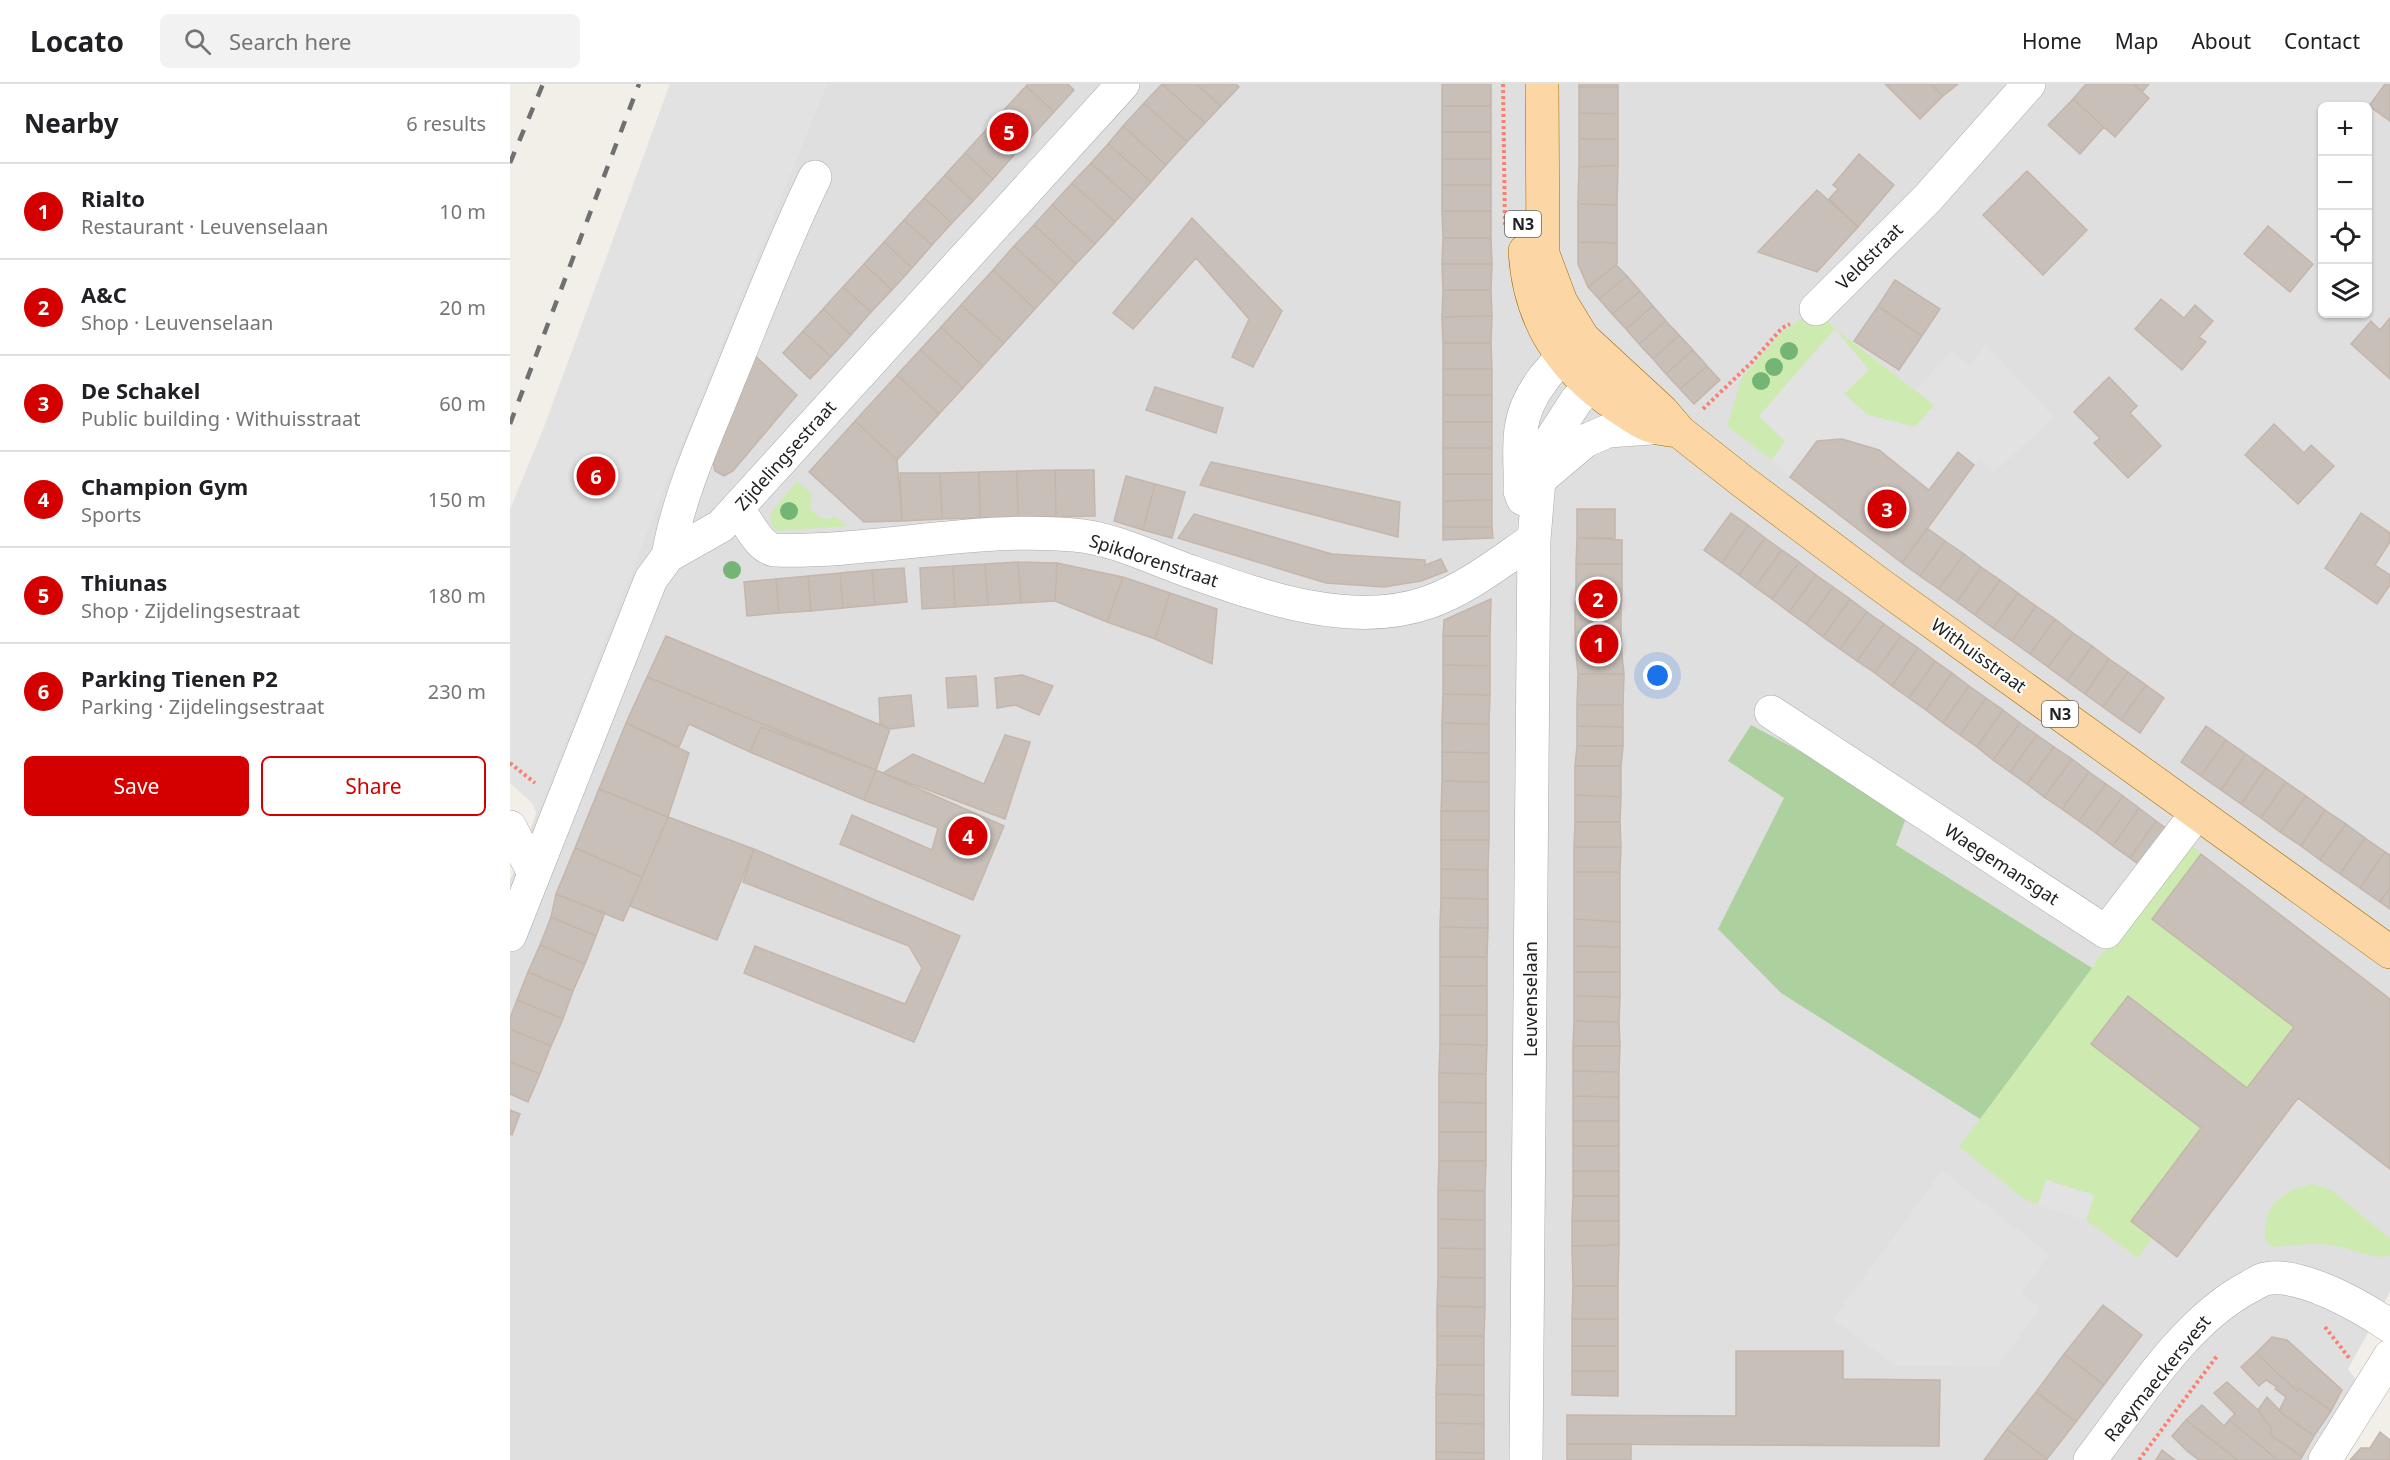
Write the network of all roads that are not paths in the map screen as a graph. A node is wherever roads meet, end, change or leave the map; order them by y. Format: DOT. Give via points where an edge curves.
graph roads {
  1 [pos="1123,84"];
  2 [pos="1522,84"];
  3 [pos="1542,84"];
  4 [pos="2029,84"];
  5 [pos="815,177"];
  6 [pos="1816,309"];
  7 [pos="1572,348"];
  8 [pos="1610,364"];
  9 [pos="1589,388"];
  10 [pos="1676,425"];
  11 [pos="1539,480"];
  12 [pos="737,509"];
  13 [pos="1534,539"];
  14 [pos="668,556"];
  15 [pos="1771,712"];
  16 [pos="2198,813"];
  17 [pos="513,835"];
  18 [pos="522,876"];
  19 [pos="512,926"];
  20 [pos="2390,952"];
  21 [pos="2390,1326"];
  22 [pos="2384,1368"];
  23 [pos="1526,1460"];
  24 [pos="2090,1460"];
  25 [pos="2325,1460"];
  1 -- 12 [label="street, Zijdelingsestraat"];
  2 -- 7 [label="main road, N3" via="1521,179 1526,261 1538,312"];
  3 -- 7 [label="main road, N3" via="1543,254 1561,302"];
  4 -- 6 [label="street, Veldstraat" via="1927,199"];
  5 -- 14 [label="street" via="695,464 678,508"];
  7 -- 8 [label="main road, N3"];
  7 -- 9 [label="main road, N3"];
  7 -- 13 [label="street, Leuvenselaan" via="1532,394 1521,428 1520,490"];
  8 -- 9 [label="street, Leuvenselaan"];
  8 -- 10 [label="main road, Withuisstraat / N3"];
  9 -- 10 [label="main road, N3"];
  9 -- 11 [label="street, Leuvenselaan" via="1545,448"];
  10 -- 11 [label="street" via="1608,431 1586,441"];
  10 -- 16 [label="main road, Withuisstraat / N3" via="1742,482"];
  11 -- 13 [label="street, Leuvenselaan"];
  12 -- 13 [label="street, Spikdorenstraat" via="760,542 774,550 1007,535 1096,537 1220,582 1298,604 1371,613 1404,610 1445,596"];
  12 -- 14 [label="street, Zijdelingsestraat" via="720,526"];
  13 -- 23 [label="street, Leuvenselaan"];
  14 -- 18 [label="street, Zijdelingsestraat" via="651,579"];
  15 -- 16 [label="street, Waegemansgat" via="2106,932"];
  16 -- 20 [label="main road, Withuisstraat / N3"];
  17 -- 18 [label="street"];
  18 -- 19 [label="street, Zijdelingsestraat"];
  21 -- 24 [label="street, Raeymaeckersvest" via="2306,1281 2265,1279 2225,1300 2196,1324"];
  22 -- 25 [label="street"];
}
